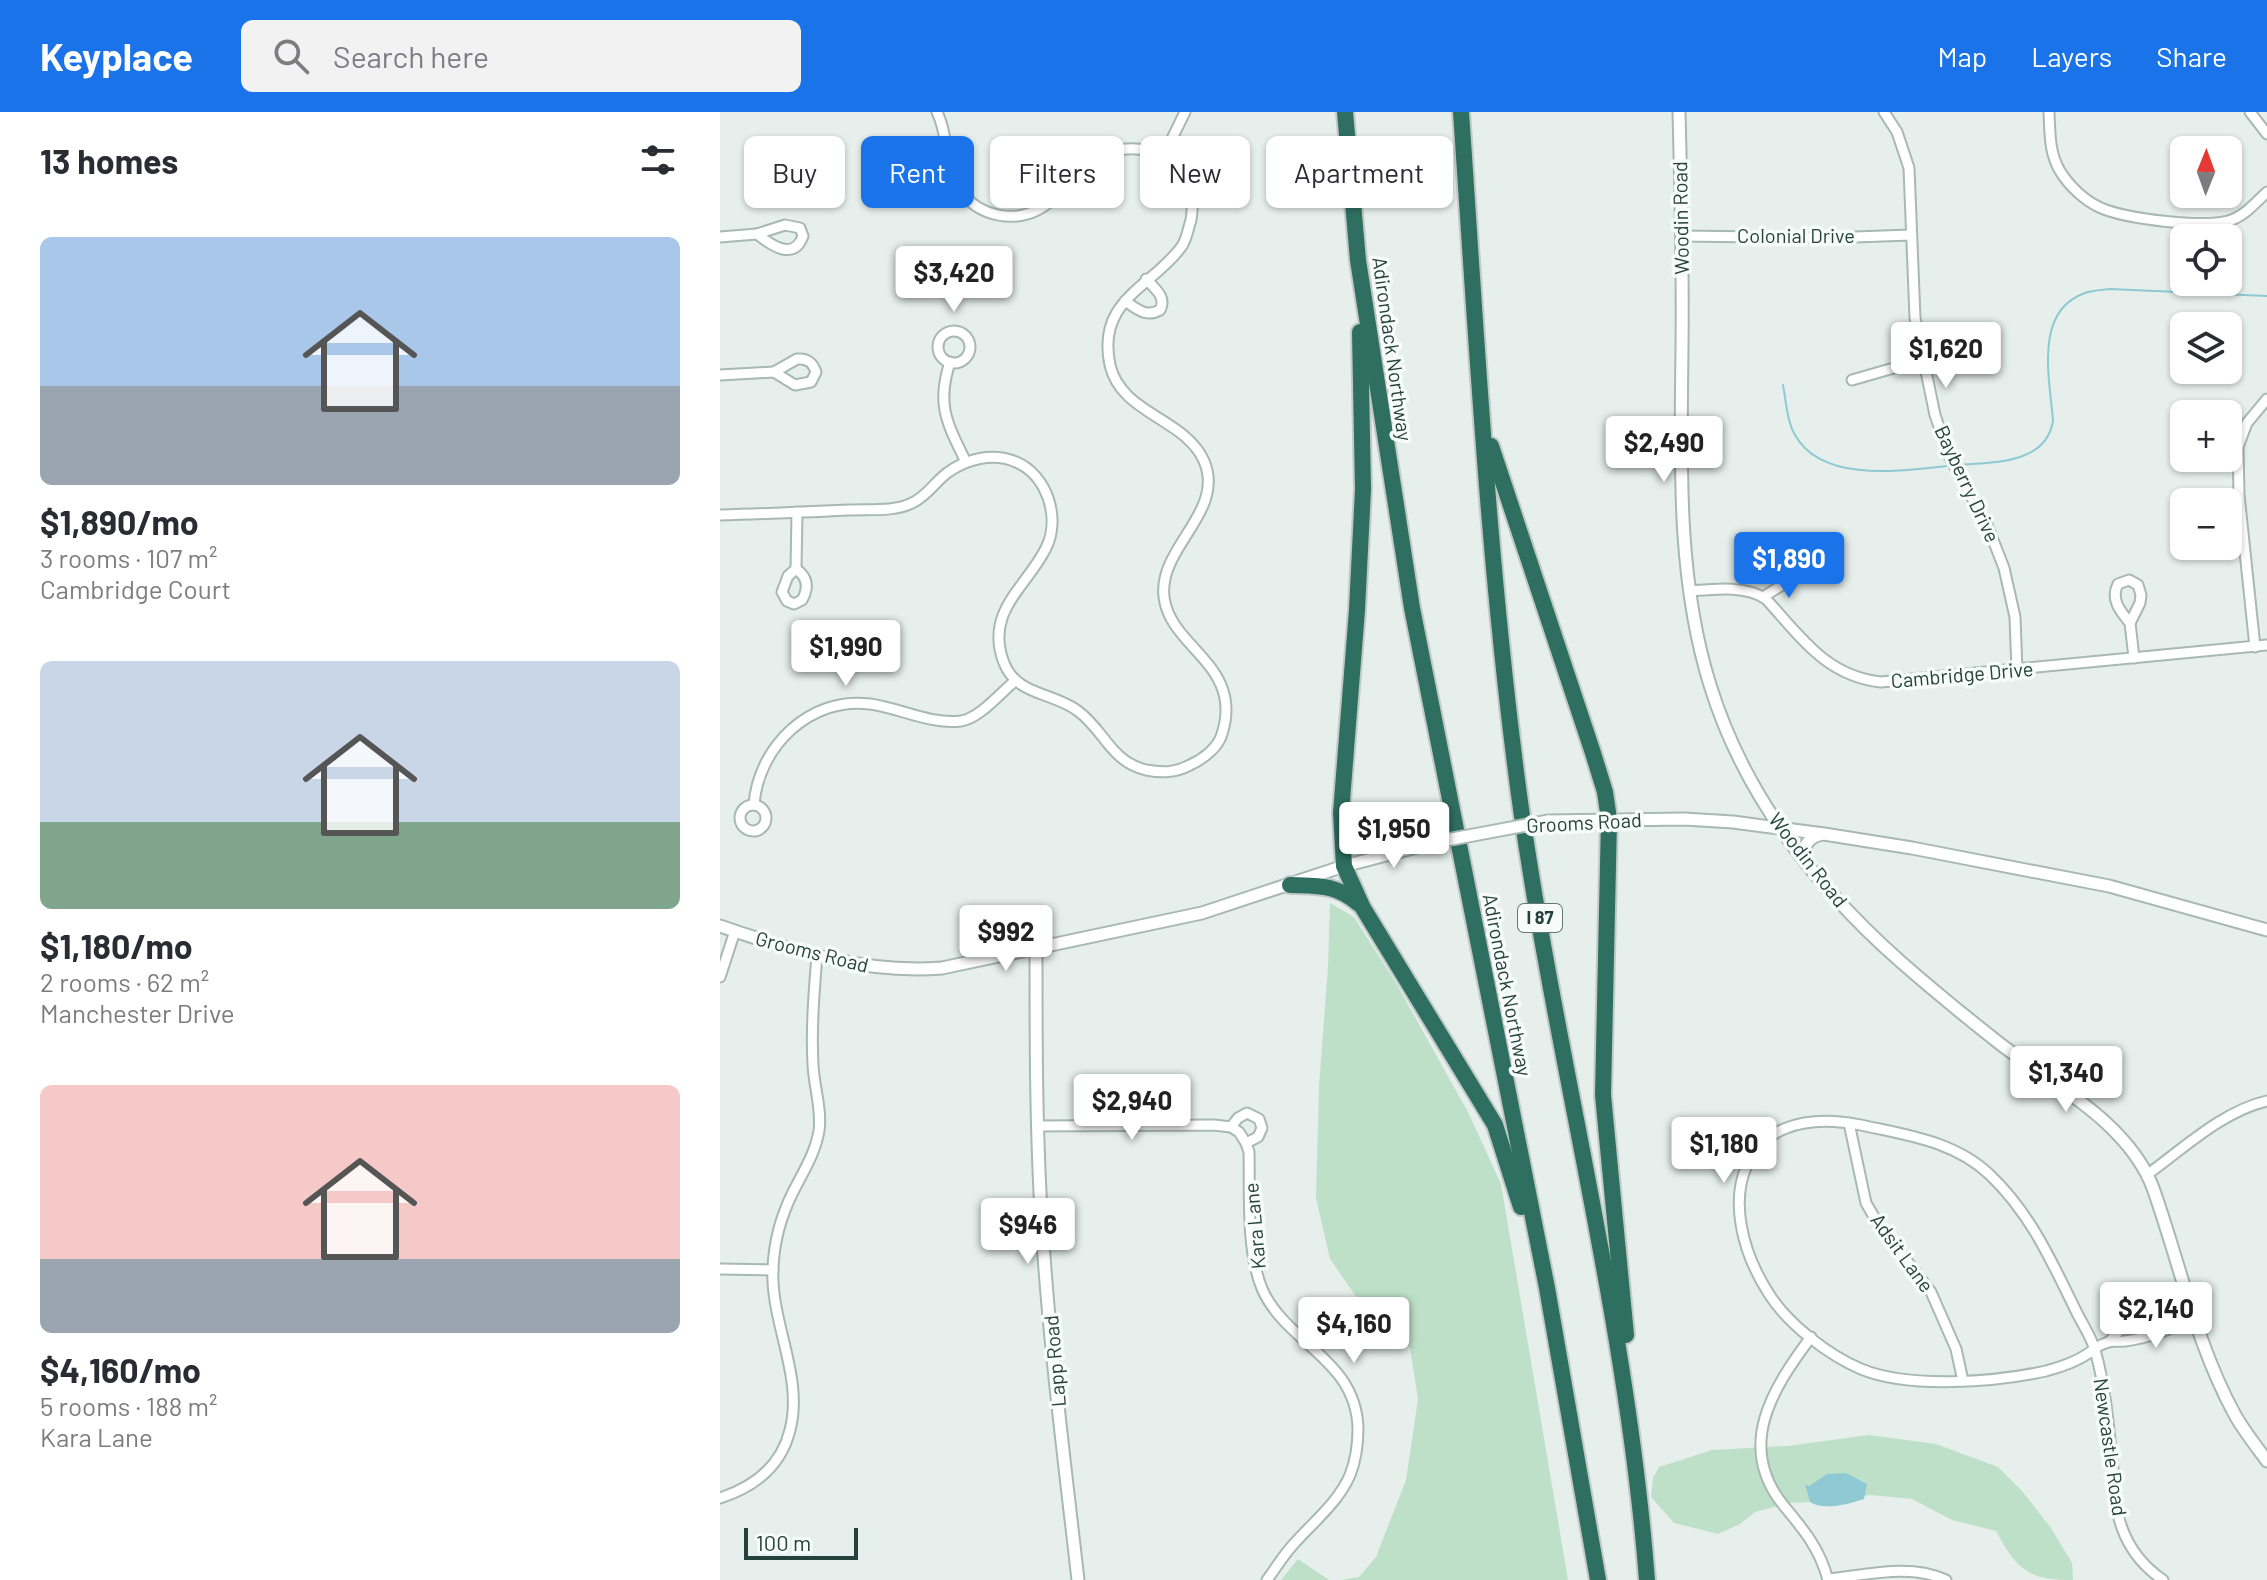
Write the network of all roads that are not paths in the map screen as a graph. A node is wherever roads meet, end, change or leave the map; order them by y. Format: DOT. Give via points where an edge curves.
graph roads {
  1 [pos="937,112"];
  2 [pos="1185,112"];
  3 [pos="1345,112"];
  4 [pos="1461,112"];
  5 [pos="1679,112"];
  6 [pos="1884,112"];
  7 [pos="2049,112"];
  8 [pos="2250,112"];
  9 [pos="2267,134"];
  10 [pos="1173,136"];
  11 [pos="1140,150"];
  12 [pos="2267,192"];
  13 [pos="1193,208"];
  14 [pos="757,234"];
  15 [pos="1911,235"];
  16 [pos="1681,236"];
  17 [pos="720,237"];
  18 [pos="1358,260"];
  19 [pos="1146,279"];
  20 [pos="1125,301"];
  21 [pos="1960,349"];
  22 [pos="950,362"];
  23 [pos="1923,362"];
  24 [pos="774,372"];
  25 [pos="720,375"];
  26 [pos="1852,380"];
  27 [pos="2267,399"];
  28 [pos="1482,412"];
  29 [pos="966,462"];
  30 [pos="797,512"];
  31 [pos="720,515"];
  32 [pos="796,569"];
  33 [pos="1798,575"];
  34 [pos="1690,591"];
  35 [pos="1763,597"];
  36 [pos="2130,623"];
  37 [pos="2267,645"];
  38 [pos="2255,647"];
  39 [pos="2134,658"];
  40 [pos="2017,671"];
  41 [pos="1015,681"];
  42 [pos="1757,792"];
  43 [pos="754,805"];
  44 [pos="1609,819"];
  45 [pos="1733,822"];
  46 [pos="1779,828"];
  47 [pos="1824,834"];
  48 [pos="1805,862"];
  49 [pos="1344,866"];
  50 [pos="1290,885"];
  51 [pos="1363,908"];
  52 [pos="720,926"];
  53 [pos="2267,930"];
  54 [pos="735,931"];
  55 [pos="1036,949"];
  56 [pos="817,956"];
  57 [pos="720,977"];
  58 [pos="2267,1101"];
  59 [pos="1849,1123"];
  60 [pos="1037,1126"];
  61 [pos="1231,1127"];
  62 [pos="1246,1143"];
  63 [pos="2148,1174"];
  64 [pos="720,1269"];
  65 [pos="773,1270"];
  66 [pos="1547,1288"];
  67 [pos="2186,1296"];
  68 [pos="2194,1317"];
  69 [pos="1811,1337"];
  70 [pos="2110,1341"];
  71 [pos="2095,1347"];
  72 [pos="1963,1381"];
  73 [pos="1631,1420"];
  74 [pos="2267,1461"];
  75 [pos="720,1498"];
  76 [pos="1828,1579"];
  77 [pos="1078,1580"];
  78 [pos="1267,1580"];
  79 [pos="1598,1580"];
  80 [pos="1647,1580"];
  81 [pos="1946,1580"];
  82 [pos="2163,1580"];
  1 -- 11 [label="street" via="957,186 988,213 1012,218 1034,214 1055,200 1099,156 1120,148"];
  2 -- 10 [label="street"];
  3 -- 18 [label="highway, Adirondack Northway"];
  4 -- 28 [label="highway, I 87"];
  5 -- 16 [label="street, Woodin Road"];
  6 -- 15 [label="street, Bayberry Drive" via="1909,168"];
  7 -- 12 [label="street" via="2059,169 2069,184 2104,209 2217,223 2241,216"];
  8 -- 9 [label="street"];
  13 -- 19 [label="street" via="1185,241"];
  14 -- 17 [label="street"];
  15 -- 16 [label="street, Colonial Drive"];
  15 -- 23 [label="street, Bayberry Drive"];
  16 -- 34 [label="street, Woodin Road" via="1680,445"];
  18 -- 49 [label="highway" via="1363,489 1341,813"];
  18 -- 66 [label="highway, Adirondack Northway" via="1412,608"];
  19 -- 20 [label="street"];
  19 -- 20 [label="street" via="1162,297 1160,310 1148,314"];
  20 -- 41 [label="street" via="1110,332 1112,372 1130,398 1190,440 1207,470 1205,501 1177,548 1163,594 1173,619 1223,690 1223,733 1193,764 1170,773 1153,771 1124,762 1072,707"];
  21 -- 23 [label="street"];
  22 -- 29 [label="street" via="942,385 944,411"];
  23 -- 26 [label="street"];
  23 -- 40 [label="street, Bayberry Drive" via="1949,456 2004,568 2015,617"];
  24 -- 25 [label="street"];
  27 -- 38 [label="street" via="2242,432 2237,462"];
  28 -- 44 [label="highway" via="1593,753"];
  28 -- 73 [label="highway, I 87" via="1522,810"];
  29 -- 30 [label="street" via="907,505"];
  29 -- 41 [label="street" via="986,457 1016,461 1042,485 1052,508 1045,550 1008,602 1001,625 1001,653"];
  30 -- 31 [label="street"];
  30 -- 32 [label="street"];
  33 -- 35 [label="street"];
  34 -- 35 [label="street" via="1743,591"];
  34 -- 42 [label="street, Woodin Road" via="1711,688"];
  35 -- 40 [label="street, Cambridge Drive" via="1831,666 1854,678 1881,682"];
  36 -- 39 [label="street"];
  37 -- 38 [label="street, Cambridge Drive"];
  38 -- 39 [label="street, Cambridge Drive"];
  39 -- 40 [label="street, Cambridge Drive"];
  41 -- 43 [label="street" via="962,721 858,703 807,718 783,736 765,761"];
  42 -- 45 [label="street" via="1754,814"];
  42 -- 46 [label="street, Woodin Road"];
  44 -- 45 [label="street, Grooms Road"];
  44 -- 49 [label="street, Grooms Road, bridge" via="1548,821"];
  44 -- 73 [label="highway" via="1603,1095"];
  45 -- 46 [label="street, Grooms Road"];
  46 -- 47 [label="street, Grooms Road"];
  46 -- 48 [label="street, Woodin Road"];
  47 -- 48 [label="street" via="1807,843"];
  47 -- 53 [label="street, Grooms Road" via="2109,886"];
  48 -- 63 [label="street, Woodin Road" via="1901,962 2093,1112"];
  49 -- 50 [label="street, Grooms Road"];
  49 -- 51 [label="highway"];
  50 -- 51 [label="highway" via="1340,889"];
  50 -- 55 [label="street, Grooms Road" via="1202,913"];
  51 -- 66 [label="highway" via="1495,1125"];
  52 -- 54 [label="street, Grooms Road"];
  54 -- 56 [label="street, Grooms Road"];
  54 -- 57 [label="street"];
  55 -- 56 [label="street, Grooms Road" via="917,970"];
  55 -- 60 [label="street, Lapp Road"];
  56 -- 65 [label="street" via="813,1067 819,1133 779,1226"];
  58 -- 63 [label="street" via="2215,1126"];
  59 -- 69 [label="street, Newcastle Road" via="1799,1124 1771,1134 1741,1179 1743,1230 1753,1261 1770,1295"];
  59 -- 71 [label="street, Newcastle Road" via="1946,1147 1988,1173 2019,1205"];
  59 -- 72 [label="street, Adsit Lane" via="1866,1203 1931,1292 1956,1349"];
  60 -- 61 [label="street"];
  60 -- 77 [label="street, Lapp Road"];
  61 -- 62 [label="street"];
  61 -- 62 [label="street, Kara Lane" via="1242,1115 1259,1119 1261,1133"];
  62 -- 78 [label="street, Kara Lane" via="1254,1254 1263,1292 1281,1317 1340,1373 1355,1404 1358,1425 1355,1460 1342,1490"];
  63 -- 67 [label="street, Woodin Road"];
  64 -- 65 [label="street"];
  65 -- 75 [label="street" via="773,1297 794,1405 790,1429 763,1477"];
  66 -- 79 [label="highway, Adirondack Northway"];
  67 -- 68 [label="street, Woodin Road"];
  67 -- 70 [label="street" via="2149,1312"];
  68 -- 70 [label="street" via="2130,1340"];
  68 -- 74 [label="street, Woodin Road" via="2236,1417"];
  69 -- 72 [label="street, Newcastle Road" via="1863,1370"];
  69 -- 76 [label="street" via="1773,1394 1761,1448 1773,1490 1816,1545"];
  70 -- 71 [label="street, Newcastle Road"];
  71 -- 72 [label="street, Newcastle Road" via="2065,1366"];
  71 -- 82 [label="street, Newcastle Road" via="2121,1527 2143,1563"];
  73 -- 80 [label="highway, I 87"];
  76 -- 81 [label="street" via="1920,1571"];
}
